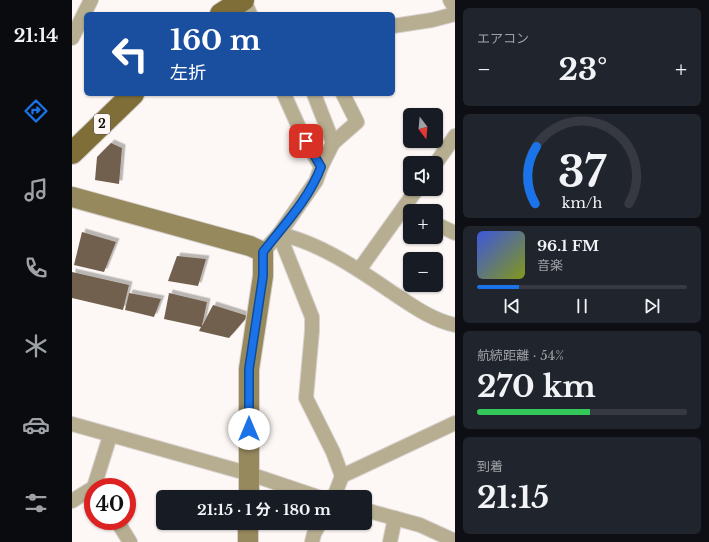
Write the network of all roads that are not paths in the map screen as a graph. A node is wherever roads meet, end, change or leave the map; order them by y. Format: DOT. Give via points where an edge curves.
graph roads {
  1 [pos="91,0"];
  2 [pos="244,0"];
  3 [pos="450,0"];
  4 [pos="455,8"];
  5 [pos="85,12"];
  6 [pos="224,12"];
  7 [pos="249,12"];
  8 [pos="84,14"];
  9 [pos="455,14"];
  10 [pos="395,26"];
  11 [pos="72,38"];
  12 [pos="131,96"];
  13 [pos="286,96"];
  14 [pos="315,96"];
  15 [pos="344,96"];
  16 [pos="455,136"];
  17 [pos="333,143"];
  18 [pos="72,153"];
  19 [pos="441,156"];
  20 [pos="321,167"];
  21 [pos="72,197"];
  22 [pos="403,214"];
  23 [pos="443,227"];
  24 [pos="455,233"];
  25 [pos="279,234"];
  26 [pos="263,252"];
  27 [pos="359,270"];
  28 [pos="455,325"];
  29 [pos="455,423"];
  30 [pos="72,424"];
  31 [pos="110,436"];
  32 [pos="250,474"];
  33 [pos="342,476"];
  34 [pos="97,478"];
  35 [pos="249,490"];
  36 [pos="297,490"];
  37 [pos="337,490"];
  38 [pos="84,493"];
  39 [pos="72,501"];
  40 [pos="372,512"];
  41 [pos="395,518"];
  42 [pos="123,530"];
  43 [pos="248,530"];
  44 [pos="316,530"];
  45 [pos="455,541"];
  46 [pos="130,542"];
  47 [pos="248,542"];
  48 [pos="312,542"];
  49 [pos="390,542"];
  1 -- 5 [label="street"];
  2 -- 6 [label="main road"];
  2 -- 7 [label="street"];
  3 -- 4 [label="street"];
  8 -- 11 [label="street"];
  9 -- 10 [label="street"];
  12 -- 18 [label="main road, 2"];
  13 -- 20 [label="street" via="301,132"];
  14 -- 17 [label="street"];
  15 -- 17 [label="street" via="357,122"];
  16 -- 19 [label="street"];
  17 -- 20 [label="street"];
  20 -- 25 [label="street" via="316,181"];
  21 -- 26 [label="street" via="250,246"];
  22 -- 27 [label="street"];
  23 -- 24 [label="street"];
  25 -- 26 [label="street"];
  25 -- 27 [label="street" via="297,238"];
  25 -- 33 [label="street" via="312,317 306,398"];
  26 -- 32 [label="street" via="263,276 249,369"];
  27 -- 28 [label="street" via="423,313"];
  29 -- 33 [label="street"];
  30 -- 31 [label="street"];
  31 -- 32 [label="street"];
  31 -- 34 [label="street"];
  32 -- 35 [label="street"];
  32 -- 36 [label="street"];
  33 -- 37 [label="street"];
  38 -- 39 [label="street"];
  40 -- 41 [label="street"];
  41 -- 45 [label="street" via="420,524"];
  41 -- 49 [label="street"];
  42 -- 46 [label="street"];
  43 -- 47 [label="street"];
  44 -- 48 [label="street"];
}
